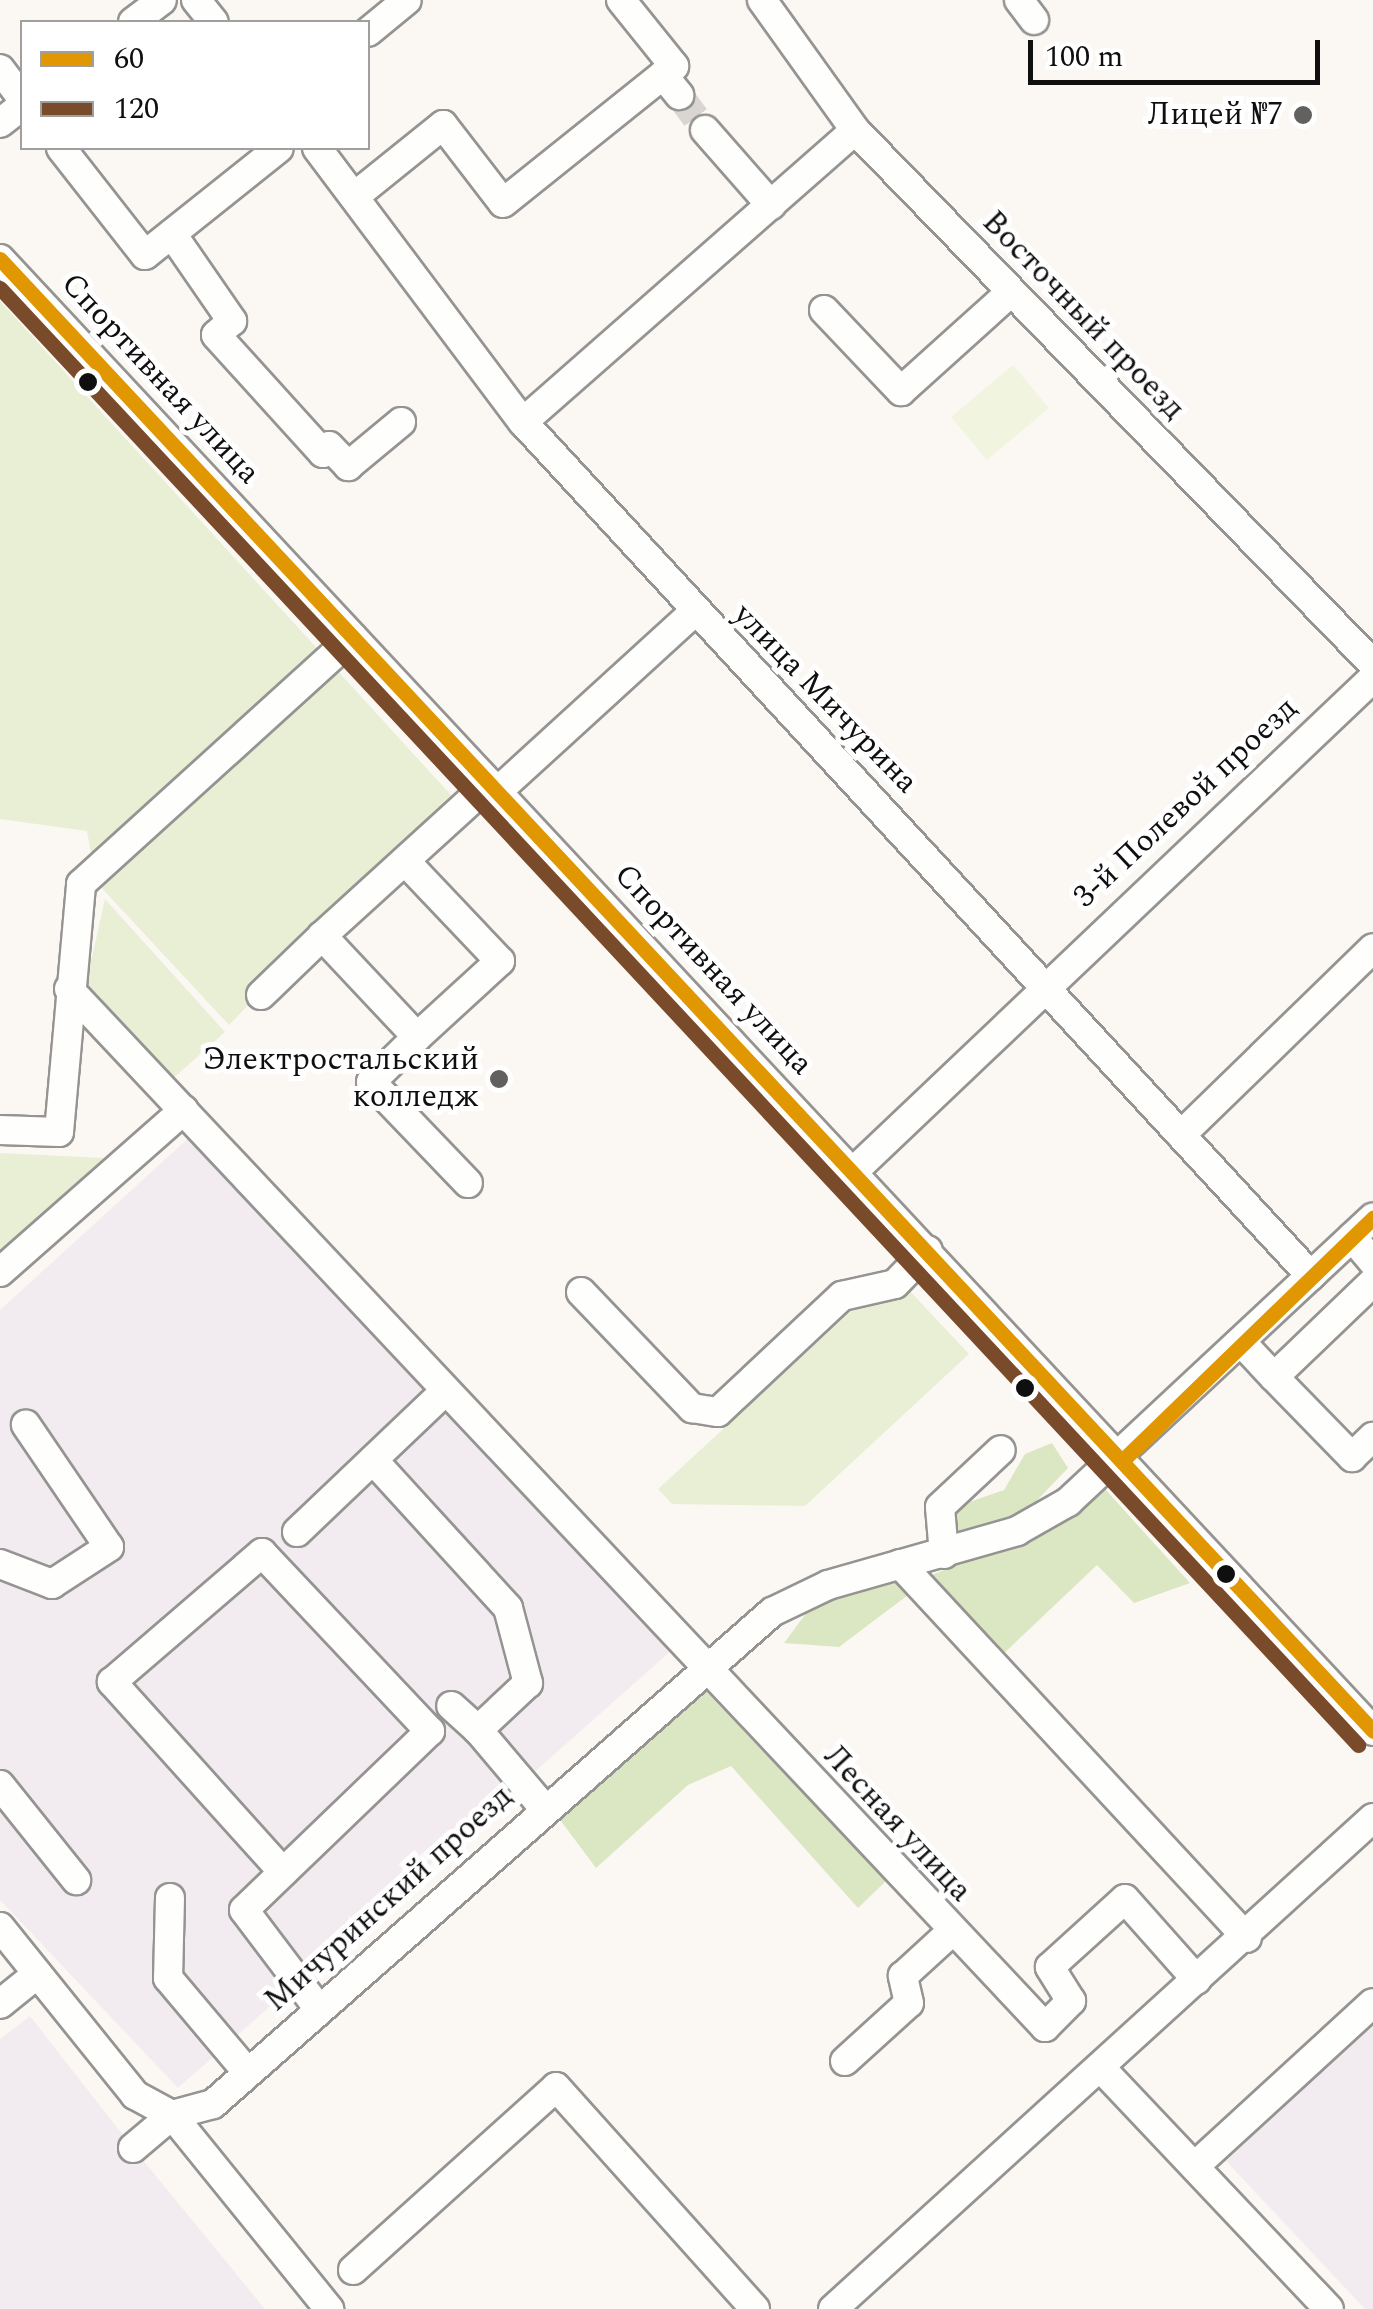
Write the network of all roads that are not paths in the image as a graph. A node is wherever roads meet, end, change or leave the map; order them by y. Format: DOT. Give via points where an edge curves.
graph roads {
  1 [pos="162,0"];
  2 [pos="196,0"];
  3 [pos="407,0"];
  4 [pos="621,0"];
  5 [pos="762,0"];
  6 [pos="136,20"];
  7 [pos="212,20"];
  8 [pos="370,30"];
  9 [pos="0,69"];
  10 [pos="20,95"];
  11 [pos="706,130"];
  12 [pos="856,130"];
  13 [pos="63,150"];
  14 [pos="277,150"];
  15 [pos="318,150"];
  16 [pos="355,196"];
  17 [pos="771,204"];
  18 [pos="172,234"];
  19 [pos="0,259"];
  20 [pos="1010,292"];
  21 [pos="824,310"];
  22 [pos="402,422"];
  23 [pos="523,422"];
  24 [pos="693,613"];
  25 [pos="353,636"];
  26 [pos="1373,664"];
  27 [pos="1373,678"];
  28 [pos="494,787"];
  29 [pos="406,861"];
  30 [pos="322,936"];
  31 [pos="1373,948"];
  32 [pos="1046,980"];
  33 [pos="69,988"];
  34 [pos="261,995"];
  35 [pos="417,1037"];
  36 [pos="184,1110"];
  37 [pos="0,1130"];
  38 [pos="1181,1135"];
  39 [pos="854,1171"];
  40 [pos="468,1183"];
  41 [pos="1363,1228"];
  42 [pos="928,1250"];
  43 [pos="1373,1262"];
  44 [pos="0,1272"];
  45 [pos="1311,1276"];
  46 [pos="1373,1282"];
  47 [pos="581,1292"];
  48 [pos="1243,1344"];
  49 [pos="1274,1377"];
  50 [pos="445,1391"];
  51 [pos="26,1425"];
  52 [pos="1373,1437"];
  53 [pos="1001,1450"];
  54 [pos="1124,1459"];
  55 [pos="372,1460"];
  56 [pos="297,1532"];
  57 [pos="944,1554"];
  58 [pos="0,1564"];
  59 [pos="900,1564"];
  60 [pos="701,1667"];
  61 [pos="451,1706"];
  62 [pos="478,1730"];
  63 [pos="1373,1731"];
  64 [pos="0,1785"];
  65 [pos="544,1808"];
  66 [pos="1373,1818"];
  67 [pos="283,1872"];
  68 [pos="76,1880"];
  69 [pos="170,1898"];
  70 [pos="0,1927"];
  71 [pos="951,1932"];
  72 [pos="1246,1938"];
  73 [pos="37,1974"];
  74 [pos="1196,1980"];
  75 [pos="1373,2003"];
  76 [pos="0,2004"];
  77 [pos="320,2009"];
  78 [pos="846,2060"];
  79 [pos="1100,2066"];
  80 [pos="248,2072"];
  81 [pos="172,2115"];
  82 [pos="132,2148"];
  83 [pos="1195,2166"];
  84 [pos="353,2270"];
  85 [pos="321,2306"];
  86 [pos="755,2309"];
  87 [pos="832,2309"];
  88 [pos="1329,2309"];
  1 -- 6 [label="street"];
  2 -- 7 [label="street"];
  3 -- 8 [label="street"];
  4 -- 16 [label="street" via="674,66 671,86 503,202 443,125"];
  5 -- 12 [label="street, Восточный проезд"];
  9 -- 10 [label="street"];
  11 -- 17 [label="street"];
  12 -- 17 [label="street"];
  12 -- 20 [label="street, Восточный проезд"];
  13 -- 18 [label="street" via="145,255"];
  14 -- 18 [label="street"];
  15 -- 16 [label="street, улица Мичурина"];
  16 -- 23 [label="street, улица Мичурина"];
  17 -- 23 [label="street"];
  18 -- 22 [label="street" via="232,321 216,335 323,452 329,446 348,466"];
  19 -- 25 [label="street, Спортивная улица"];
  20 -- 21 [label="street" via="902,391"];
  20 -- 26 [label="street, Восточный проезд"];
  23 -- 24 [label="street, улица Мичурина"];
  24 -- 28 [label="street"];
  24 -- 32 [label="street, улица Мичурина"];
  25 -- 28 [label="street, Спортивная улица"];
  25 -- 33 [label="street" via="80,884"];
  27 -- 32 [label="street, 3-й Полевой проезд"];
  28 -- 29 [label="street"];
  28 -- 39 [label="street, Спортивная улица"];
  29 -- 30 [label="street"];
  29 -- 35 [label="street" via="500,961"];
  30 -- 34 [label="street"];
  30 -- 35 [label="street"];
  31 -- 38 [label="street"];
  32 -- 38 [label="street, улица Мичурина"];
  32 -- 39 [label="street, 3-й Полевой проезд"];
  33 -- 36 [label="street, Лесная улица"];
  33 -- 37 [label="street" via="59,1132"];
  35 -- 40 [label="street" via="371,1082"];
  36 -- 44 [label="street"];
  36 -- 50 [label="street, Лесная улица"];
  38 -- 45 [label="street, улица Мичурина"];
  39 -- 42 [label="street, Спортивная улица"];
  41 -- 43 [label="street"];
  41 -- 45 [label="street, Мичуринский проезд"];
  42 -- 47 [label="street" via="895,1284 842,1296 718,1412 692,1408"];
  42 -- 54 [label="street, Спортивная улица"];
  45 -- 48 [label="street, Мичуринский проезд"];
  46 -- 49 [label="street"];
  48 -- 49 [label="street"];
  48 -- 54 [label="street, Мичуринский проезд"];
  49 -- 52 [label="street" via="1352,1457"];
  50 -- 55 [label="street"];
  50 -- 60 [label="street, Лесная улица"];
  51 -- 58 [label="street" via="109,1547 52,1584"];
  53 -- 57 [label="street" via="940,1507"];
  54 -- 57 [label="street, Мичуринский проезд" via="1017,1531"];
  54 -- 63 [label="street, Спортивная улица"];
  55 -- 56 [label="street"];
  55 -- 62 [label="street" via="508,1608 528,1682"];
  57 -- 59 [label="street, Мичуринский проезд"];
  59 -- 60 [label="street, Мичуринский проезд" via="799,1596"];
  59 -- 72 [label="street"];
  60 -- 65 [label="street, Мичуринский проезд"];
  60 -- 71 [label="street, Лесная улица"];
  61 -- 62 [label="street"];
  62 -- 65 [label="street"];
  64 -- 68 [label="street"];
  65 -- 77 [label="street, Мичуринский проезд"];
  66 -- 72 [label="street"];
  67 -- 67 [label="street" via="430,1730 262,1552 112,1682"];
  67 -- 77 [label="street" via="244,1910"];
  69 -- 80 [label="street" via="168,1978"];
  70 -- 73 [label="street"];
  71 -- 74 [label="street, Лесная улица" via="1045,2027 1071,2001 1050,1967 1125,1899"];
  71 -- 78 [label="street" via="902,1976 909,2004"];
  72 -- 74 [label="street"];
  73 -- 76 [label="street"];
  73 -- 81 [label="street" via="134,2095"];
  74 -- 79 [label="street"];
  75 -- 83 [label="street"];
  77 -- 80 [label="street, Мичуринский проезд"];
  79 -- 83 [label="street"];
  79 -- 87 [label="street"];
  80 -- 81 [label="street, Мичуринский проезд" via="212,2104"];
  81 -- 82 [label="street, Мичуринский проезд"];
  81 -- 85 [label="street"];
  83 -- 88 [label="street"];
  84 -- 86 [label="street" via="556,2086"];
}
